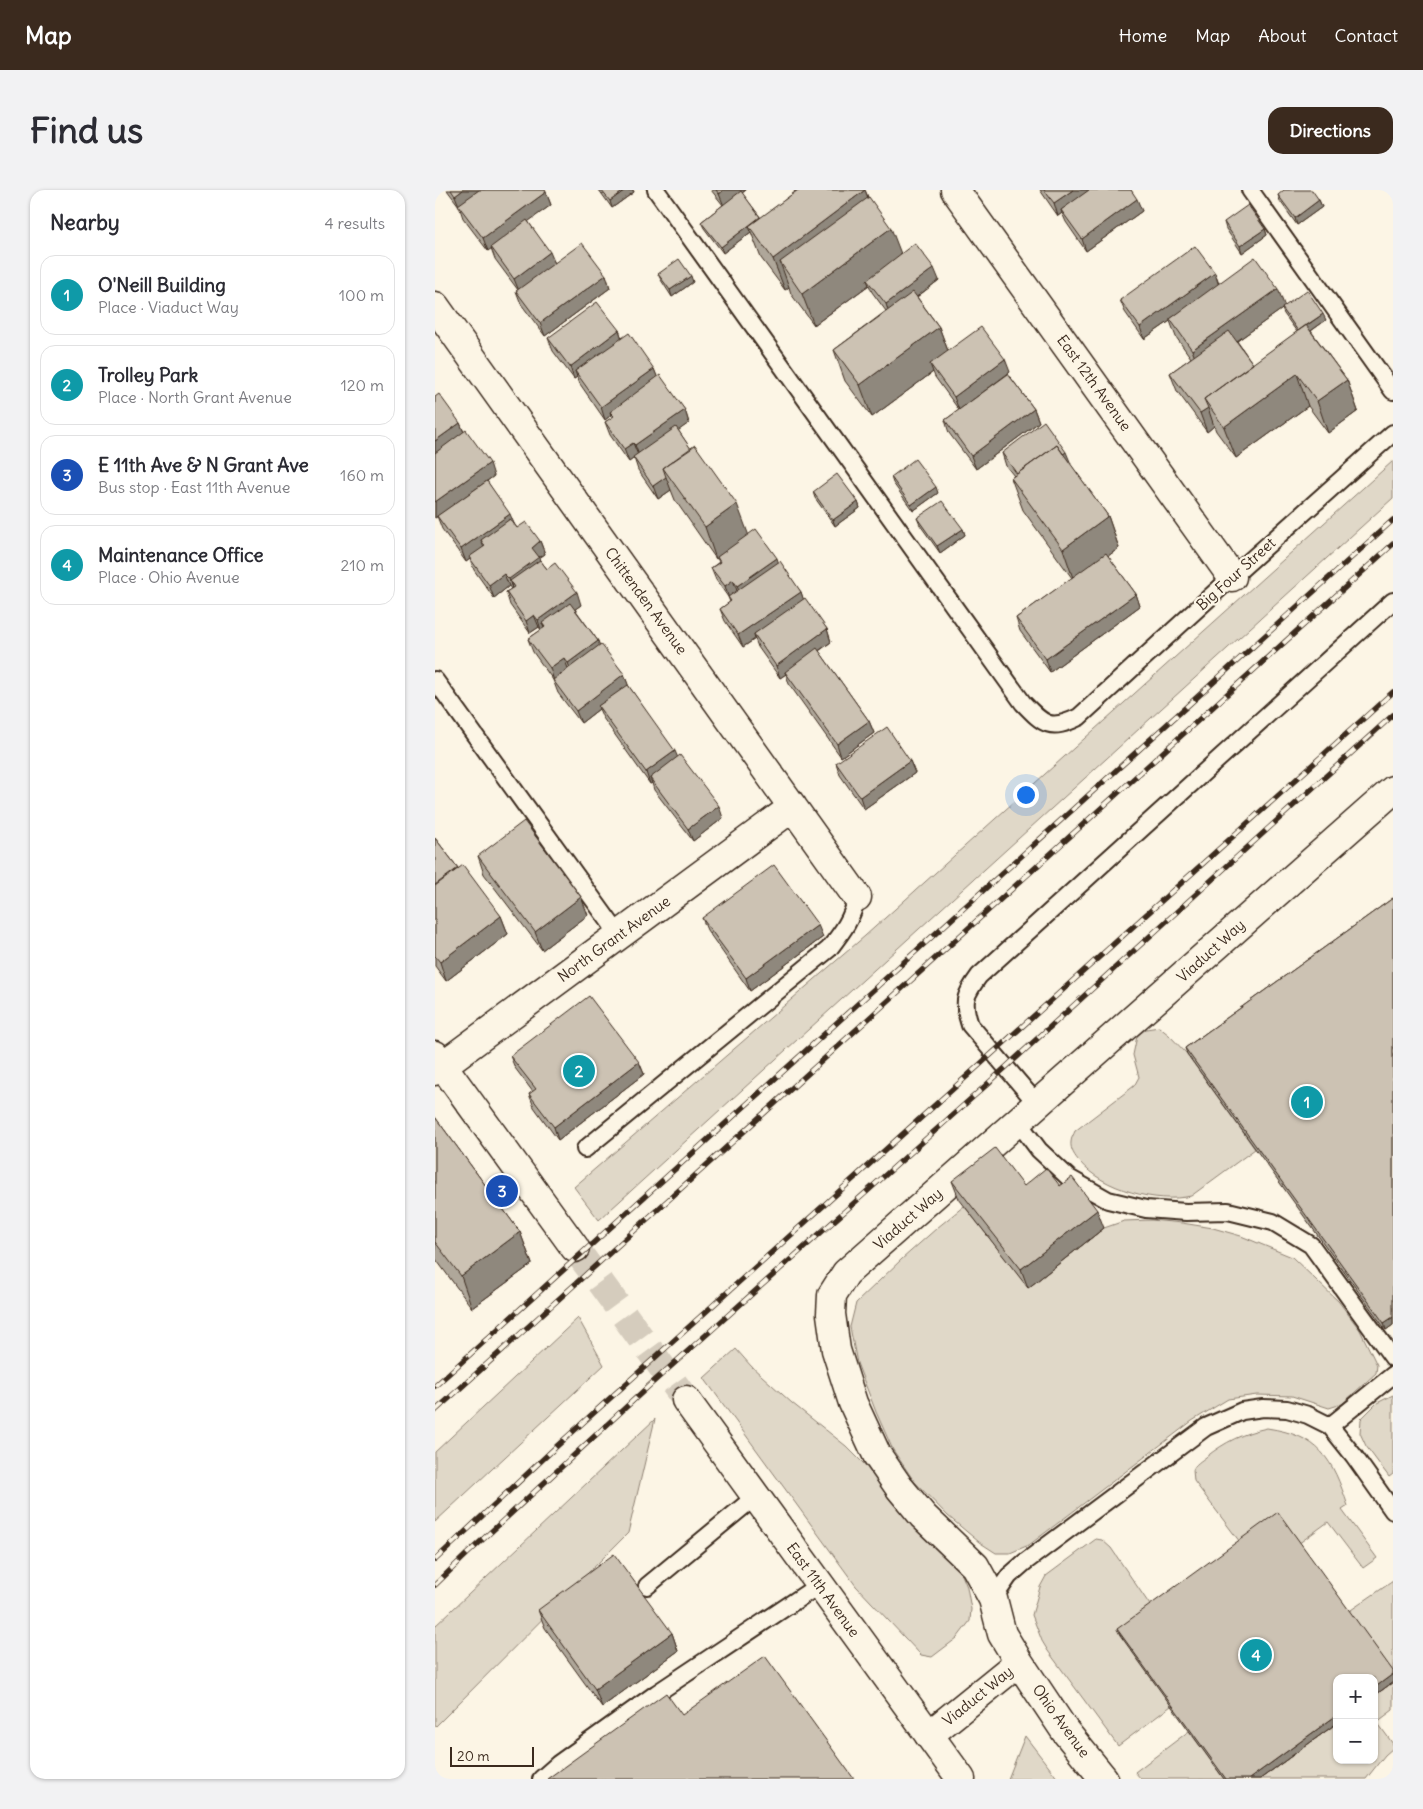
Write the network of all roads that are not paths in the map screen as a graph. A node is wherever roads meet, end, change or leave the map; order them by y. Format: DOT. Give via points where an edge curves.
graph roads {
  1 [pos="656,190"];
  2 [pos="955,190"];
  3 [pos="1250,190"];
  4 [pos="435,306"];
  5 [pos="1393,391"];
  6 [pos="1393,433"];
  7 [pos="1232,577"];
  8 [pos="1391,606"];
  9 [pos="435,680"];
  10 [pos="1393,790"];
  11 [pos="793,807"];
  12 [pos="857,896"];
  13 [pos="619,936"];
  14 [pos="437,1064"];
  15 [pos="1028,1113"];
  16 [pos="585,1149"];
  17 [pos="575,1248"];
  18 [pos="1393,1358"];
  19 [pos="1393,1375"];
  20 [pos="686,1400"];
  21 [pos="1329,1426"];
  22 [pos="756,1496"];
  23 [pos="1393,1511"];
  24 [pos="819,1584"];
  25 [pos="647,1586"];
  26 [pos="993,1599"];
  27 [pos="1019,1662"];
  28 [pos="929,1735"];
  29 [pos="541,1779"];
  30 [pos="961,1779"];
  31 [pos="1104,1779"];
  1 -- 7 [label="lane, Big Four Street" via="1023,703 1040,721 1065,724 1079,717"];
  2 -- 7 [label="street, East 12th Avenue"];
  3 -- 5 [label="lane"];
  4 -- 11 [label="street, Chittenden Avenue"];
  6 -- 7 [label="lane, Big Four Street"];
  8 -- 15 [label="lane" via="979,976 968,991 965,1009 970,1025"];
  9 -- 13 [label="lane"];
  10 -- 15 [label="street, Viaduct Way"];
  11 -- 12 [label="street, Chittenden Avenue"];
  11 -- 13 [label="street, North Grant Avenue"];
  12 -- 16 [label="lane" via="846,928 829,949"];
  13 -- 14 [label="street, North Grant Avenue"];
  14 -- 17 [label="street"];
  15 -- 18 [label="lane" via="1039,1150 1069,1178 1108,1200 1145,1209 1228,1211 1273,1222 1311,1246"];
  15 -- 26 [label="street, Viaduct Way" via="846,1273 833,1295 831,1314 836,1350 853,1403 877,1455 923,1516 975,1566"];
  19 -- 21 [label="lane"];
  20 -- 22 [label="street, East 11th Avenue"];
  21 -- 23 [label="lane"];
  21 -- 26 [label="lane" via="1308,1415 1263,1408 1241,1411 1206,1427 1025,1562 1009,1576"];
  22 -- 24 [label="street, East 11th Avenue"];
  22 -- 25 [label="lane"];
  24 -- 28 [label="street, East 11th Avenue"];
  24 -- 29 [label="lane" via="657,1693 557,1764"];
  26 -- 27 [label="street, Viaduct Way" via="1002,1634"];
  27 -- 28 [label="street, Viaduct Way"];
  27 -- 31 [label="street, Ohio Avenue" via="1065,1731"];
  28 -- 30 [label="street, East 11th Avenue"];
}
